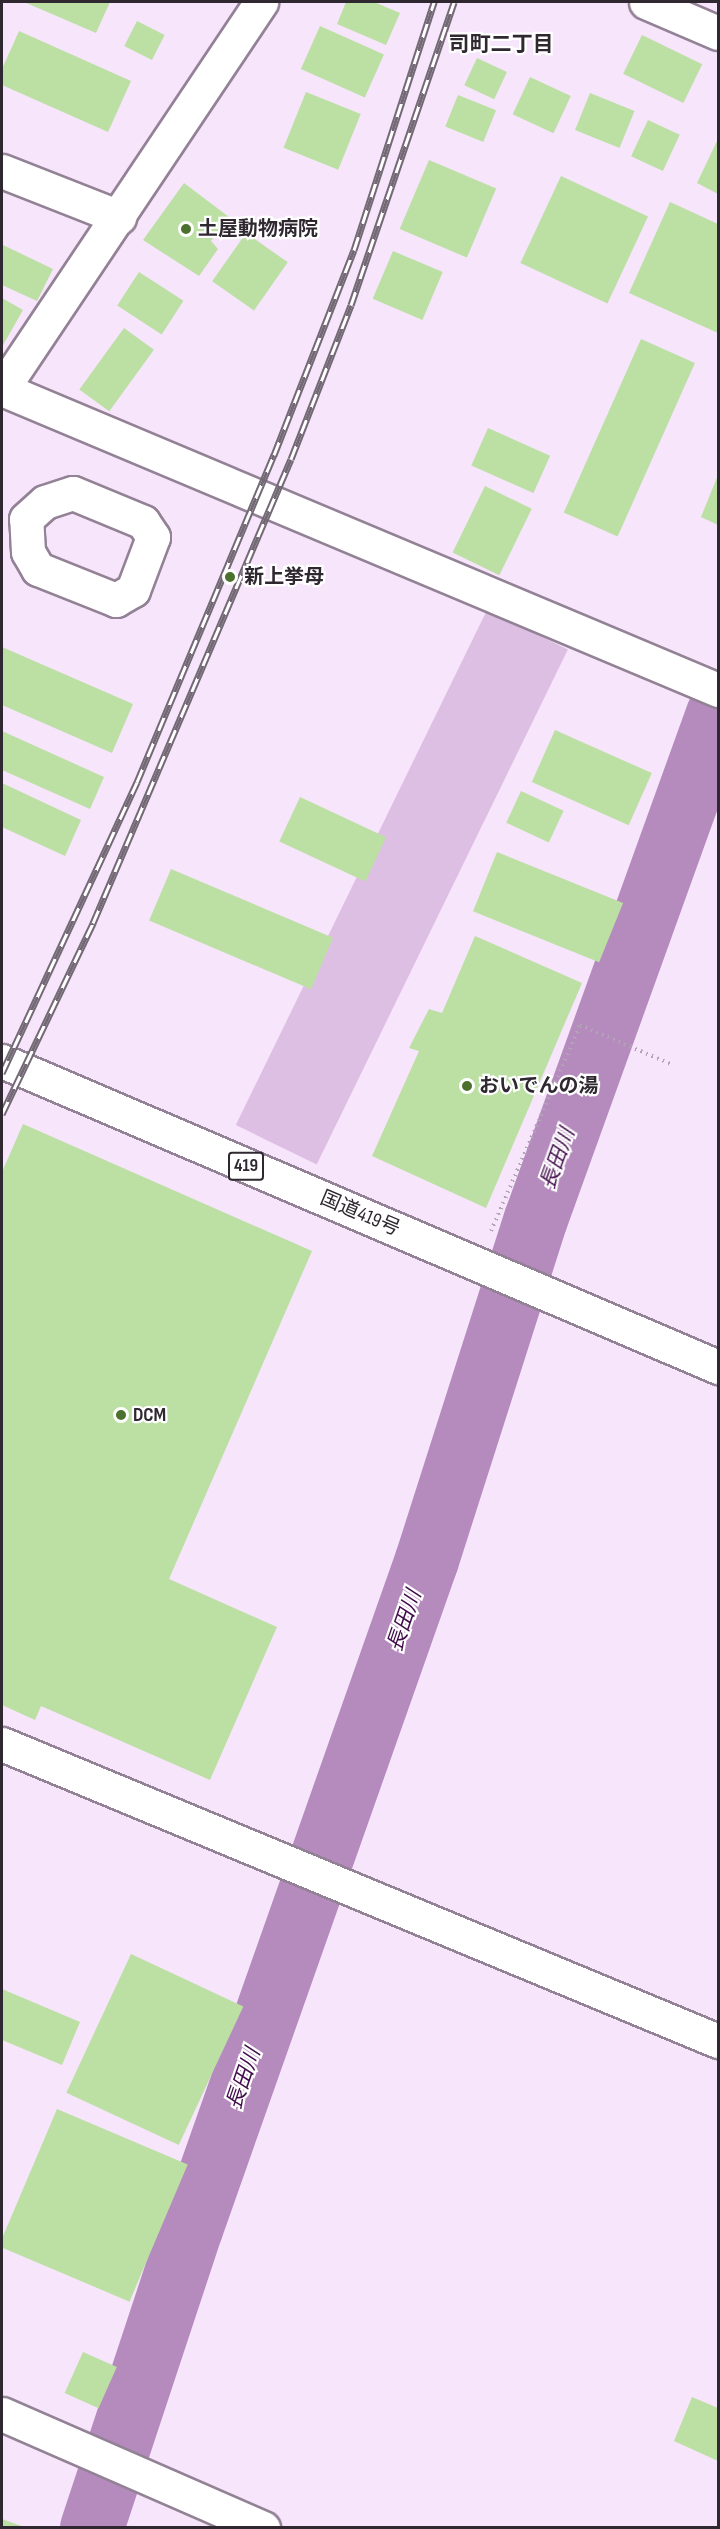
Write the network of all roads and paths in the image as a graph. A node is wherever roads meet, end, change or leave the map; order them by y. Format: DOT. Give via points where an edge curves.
graph roads {
  1 [pos="261,2"];
  2 [pos="646,2"];
  3 [pos="718,33"];
  4 [pos="2,171"];
  5 [pos="119,217"];
  6 [pos="2,389"];
  7 [pos="714,688"];
  8 [pos="2,1060"];
  9 [pos="673,1065"];
  10 [pos="491,1232"];
  11 [pos="718,1367"];
  12 [pos="2,1744"];
  13 [pos="718,2041"];
  14 [pos="2,2414"];
  15 [pos="262,2528"];
  1 -- 5 [label="main road"];
  2 -- 3 [label="main road"];
  4 -- 5 [label="main road"];
  5 -- 6 [label="main road"];
  6 -- 7 [label="main road"];
  8 -- 11 [label="main road, 国道419号 / 419"];
  9 -- 10 [label="path" via="580,1025"];
  12 -- 13 [label="main road"];
  14 -- 15 [label="main road"];
}
